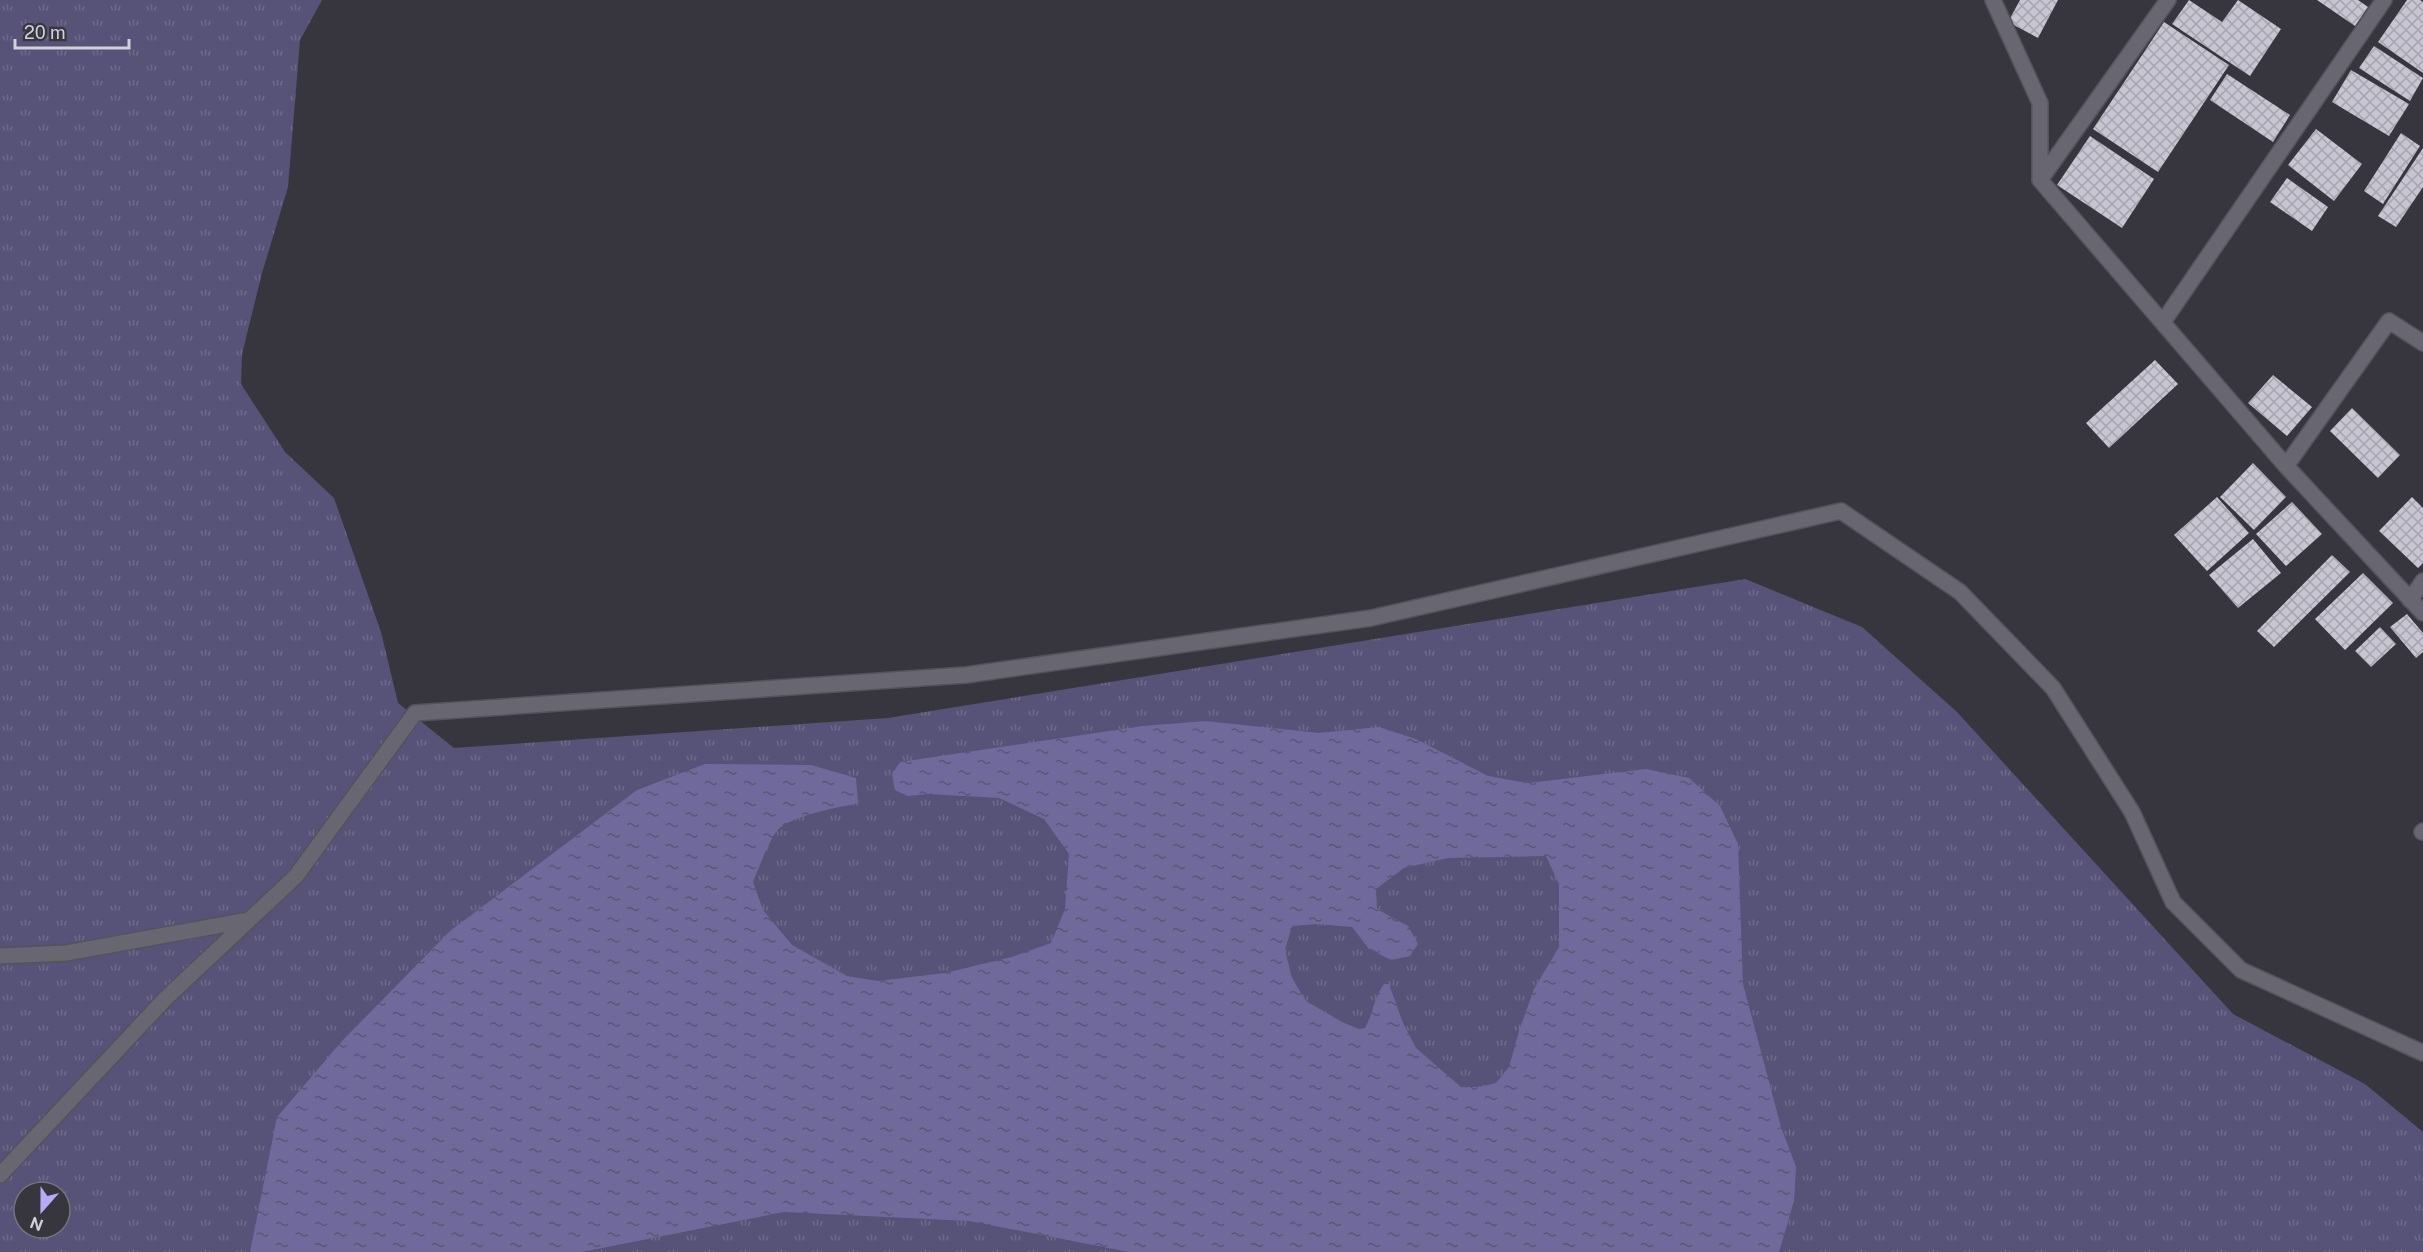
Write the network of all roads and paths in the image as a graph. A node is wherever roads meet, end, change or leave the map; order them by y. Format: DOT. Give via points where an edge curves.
graph roads {
  1 [pos="1993,0"];
  2 [pos="2168,0"];
  3 [pos="2384,0"];
  4 [pos="2040,180"];
  5 [pos="2163,322"];
  6 [pos="2423,342"];
  7 [pos="2286,466"];
  8 [pos="2423,581"];
  9 [pos="2410,600"];
  10 [pos="2423,613"];
  11 [pos="250,920"];
  12 [pos="0,956"];
  13 [pos="2423,1053"];
  14 [pos="0,1175"];
  1 -- 4 [label="street" via="2040,103"];
  2 -- 4 [label="street"];
  3 -- 5 [label="street"];
  4 -- 5 [label="street"];
  5 -- 7 [label="street"];
  6 -- 7 [label="street" via="2388,321"];
  7 -- 9 [label="street"];
  8 -- 9 [label="street"];
  9 -- 10 [label="street"];
  11 -- 12 [label="street" via="66,953"];
  11 -- 13 [label="street" via="296,876 415,713 966,675 1371,618 1841,511 1960,592 2053,688 2132,812 2173,902 2241,970"];
  11 -- 14 [label="street" via="166,998"];
}
